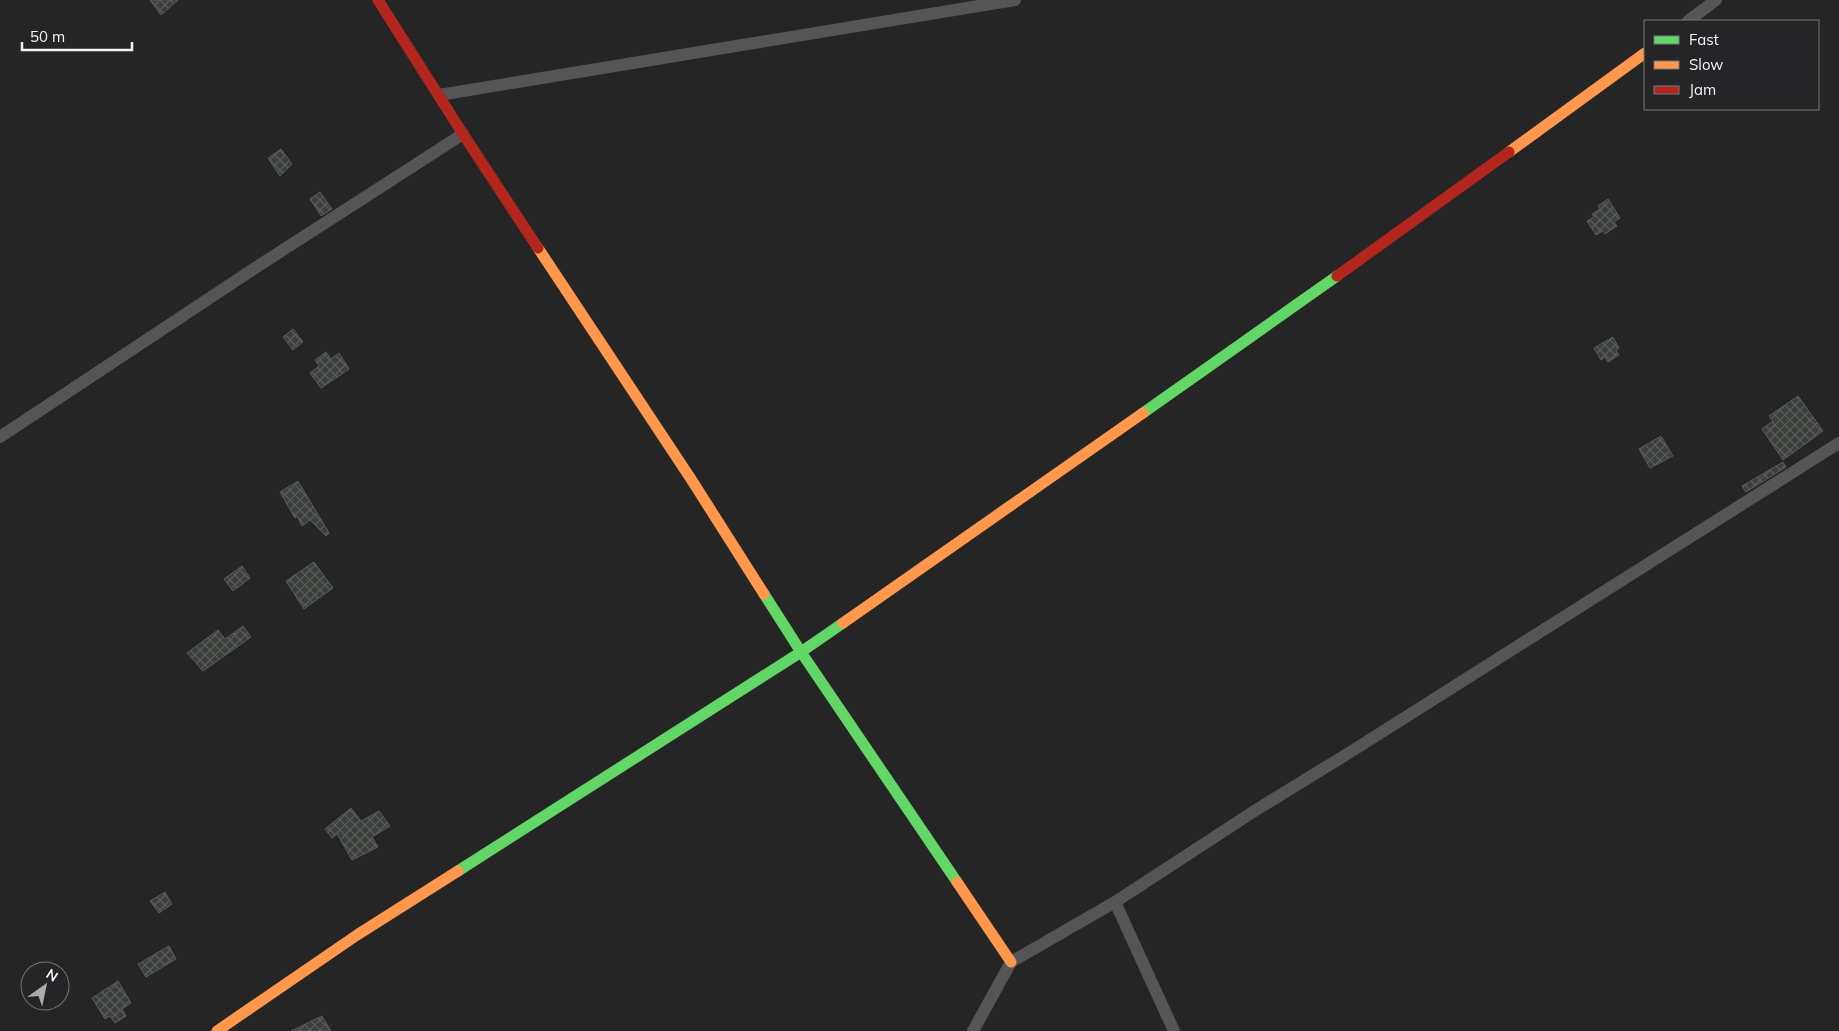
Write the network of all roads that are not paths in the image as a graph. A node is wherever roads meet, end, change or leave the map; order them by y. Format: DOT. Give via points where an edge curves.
graph roads {
  1 [pos="378,0"];
  2 [pos="1016,0"];
  3 [pos="1716,0"];
  4 [pos="1689,20"];
  5 [pos="1644,54"];
  6 [pos="439,95"];
  7 [pos="463,134"];
  8 [pos="0,437"];
  9 [pos="1839,444"];
  10 [pos="800,652"];
  11 [pos="1116,902"];
  12 [pos="1011,962"];
  13 [pos="218,1031"];
  14 [pos="973,1031"];
  15 [pos="1174,1031"];
  1 -- 6 [label="street"];
  2 -- 6 [label="street"];
  3 -- 4 [label="street"];
  5 -- 10 [label="street" via="1058,474"];
  6 -- 7 [label="street"];
  7 -- 8 [label="street"];
  7 -- 10 [label="street" via="691,479"];
  9 -- 11 [label="street" via="1256,810"];
  10 -- 12 [label="street"];
  10 -- 13 [label="street" via="357,935"];
  11 -- 12 [label="street"];
  11 -- 15 [label="street"];
  12 -- 14 [label="street"];
}
